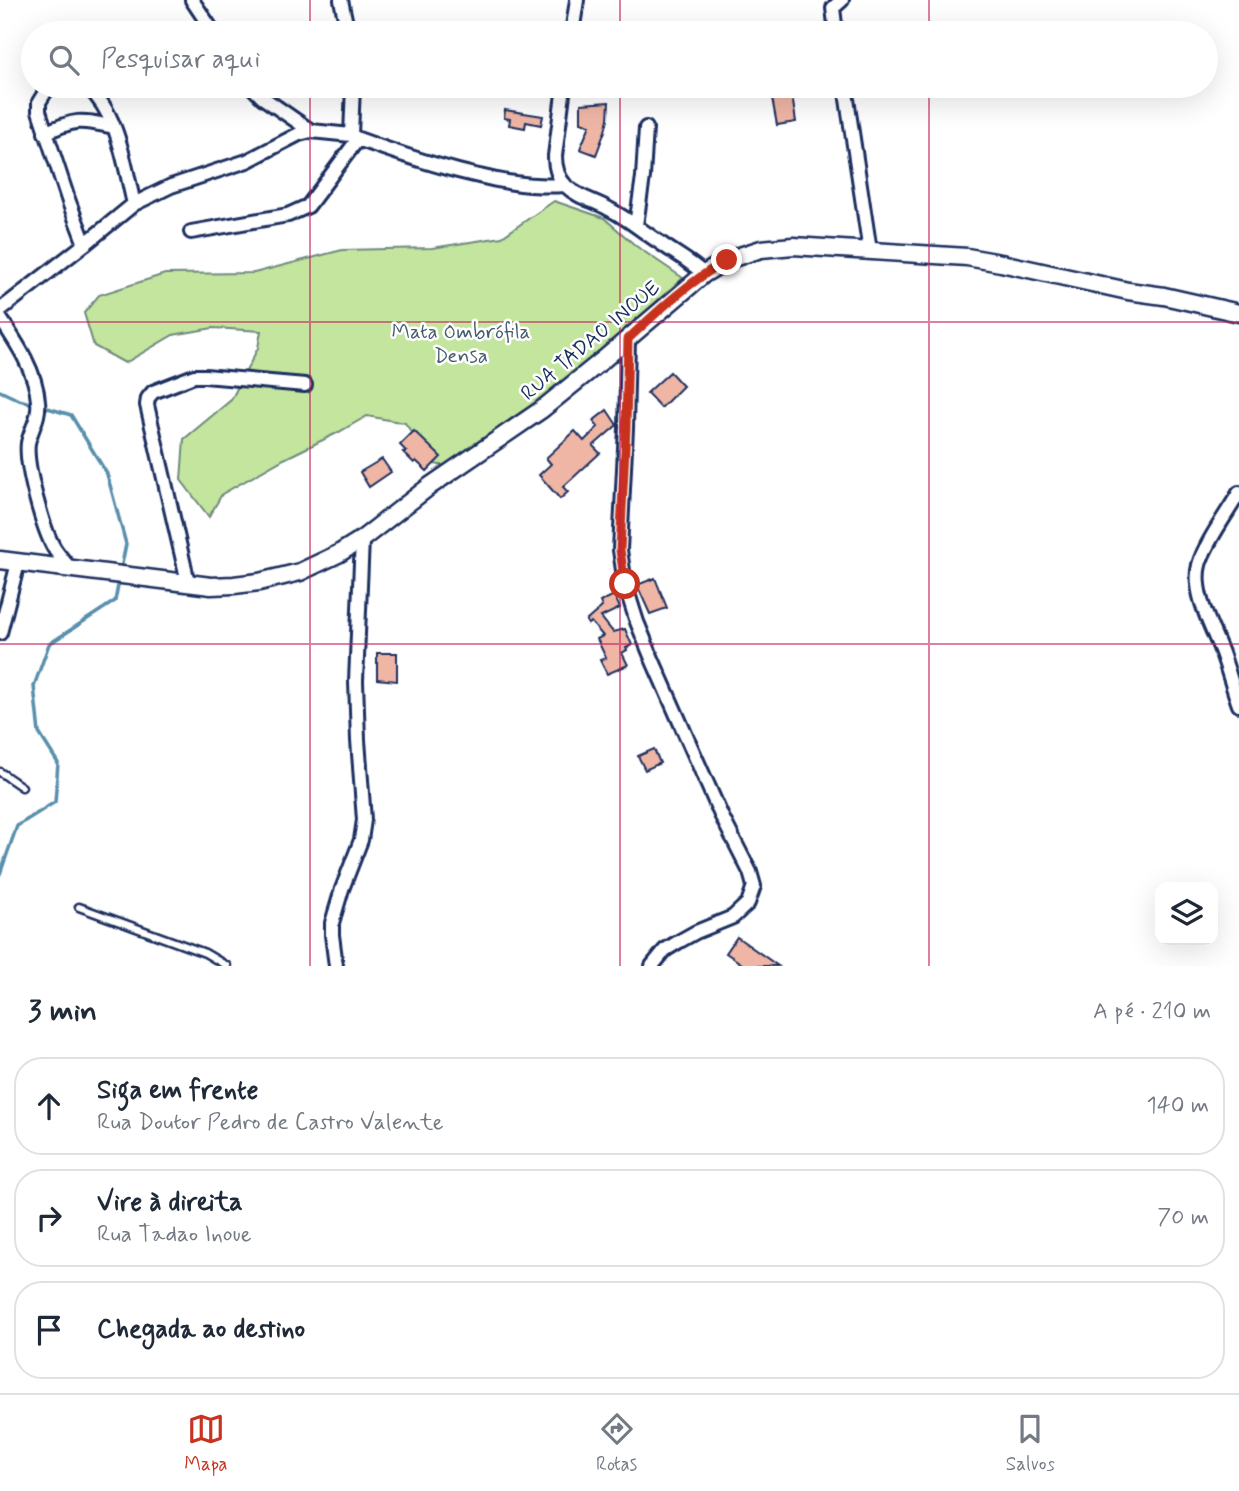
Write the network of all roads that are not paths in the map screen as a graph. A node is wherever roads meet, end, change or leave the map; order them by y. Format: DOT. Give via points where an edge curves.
graph roads {
  1 [pos="192,0"];
  2 [pos="341,0"];
  3 [pos="577,0"];
  4 [pos="842,0"];
  5 [pos="206,21"];
  6 [pos="345,21"];
  7 [pos="574,21"];
  8 [pos="835,21"];
  9 [pos="42,98"];
  10 [pos="98,98"];
  11 [pos="263,98"];
  12 [pos="353,98"];
  13 [pos="562,98"];
  14 [pos="847,98"];
  15 [pos="114,127"];
  16 [pos="646,128"];
  17 [pos="311,131"];
  18 [pos="45,133"];
  19 [pos="355,137"];
  20 [pos="565,185"];
  21 [pos="134,204"];
  22 [pos="636,225"];
  23 [pos="191,232"];
  24 [pos="85,244"];
  25 [pos="870,251"];
  26 [pos="704,274"];
  27 [pos="0,310"];
  28 [pos="1239,313"];
  29 [pos="0,318"];
  30 [pos="628,339"];
  31 [pos="305,384"];
  32 [pos="1239,493"];
  33 [pos="362,539"];
  34 [pos="0,560"];
  35 [pos="18,563"];
  36 [pos="71,570"];
  37 [pos="188,582"];
  38 [pos="0,633"];
  39 [pos="1239,705"];
  40 [pos="0,772"];
  41 [pos="22,787"];
  42 [pos="79,908"];
  43 [pos="227,966"];
  44 [pos="337,966"];
  45 [pos="652,966"];
  1 -- 5 [label="street"];
  2 -- 6 [label="street"];
  3 -- 7 [label="street"];
  4 -- 8 [label="street" via="833,8"];
  9 -- 18 [label="street" via="39,110"];
  10 -- 15 [label="street"];
  11 -- 17 [label="street"];
  12 -- 19 [label="street"];
  13 -- 20 [label="street" via="555,156"];
  14 -- 25 [label="street"];
  15 -- 18 [label="street" via="83,121"];
  15 -- 21 [label="street"];
  16 -- 22 [label="street"];
  17 -- 19 [label="street"];
  17 -- 21 [label="street"];
  18 -- 24 [label="street"];
  19 -- 20 [label="street" via="493,180 522,186"];
  19 -- 23 [label="street" via="309,206 288,215"];
  20 -- 22 [label="street"];
  21 -- 24 [label="street"];
  22 -- 26 [label="street"];
  24 -- 27 [label="street"];
  25 -- 26 [label="street, RUA TADAO INOUE" via="793,246 761,249 727,260"];
  25 -- 28 [label="street, RUA TADAO INOUE" via="967,257"];
  26 -- 30 [label="street, RUA TADAO INOUE"];
  29 -- 36 [label="street" via="33,380 38,407 28,444 29,468 54,548"];
  30 -- 33 [label="street, RUA TADAO INOUE" via="541,410"];
  30 -- 45 [label="street" via="620,550 625,584 653,661 754,886 748,903 733,917 678,942"];
  31 -- 37 [label="street" via="194,376 148,398"];
  32 -- 39 [label="street" via="1205,549 1197,574 1199,595"];
  33 -- 37 [label="street, RUA TADAO INOUE" via="300,572 234,585"];
  33 -- 44 [label="street" via="356,681 364,820 362,840 332,923"];
  34 -- 35 [label="street, RUA TADAO INOUE"];
  35 -- 36 [label="street, RUA TADAO INOUE"];
  35 -- 38 [label="street"];
  36 -- 37 [label="street, RUA TADAO INOUE"];
  40 -- 41 [label="lane"];
  42 -- 43 [label="lane" via="205,953"];
}
